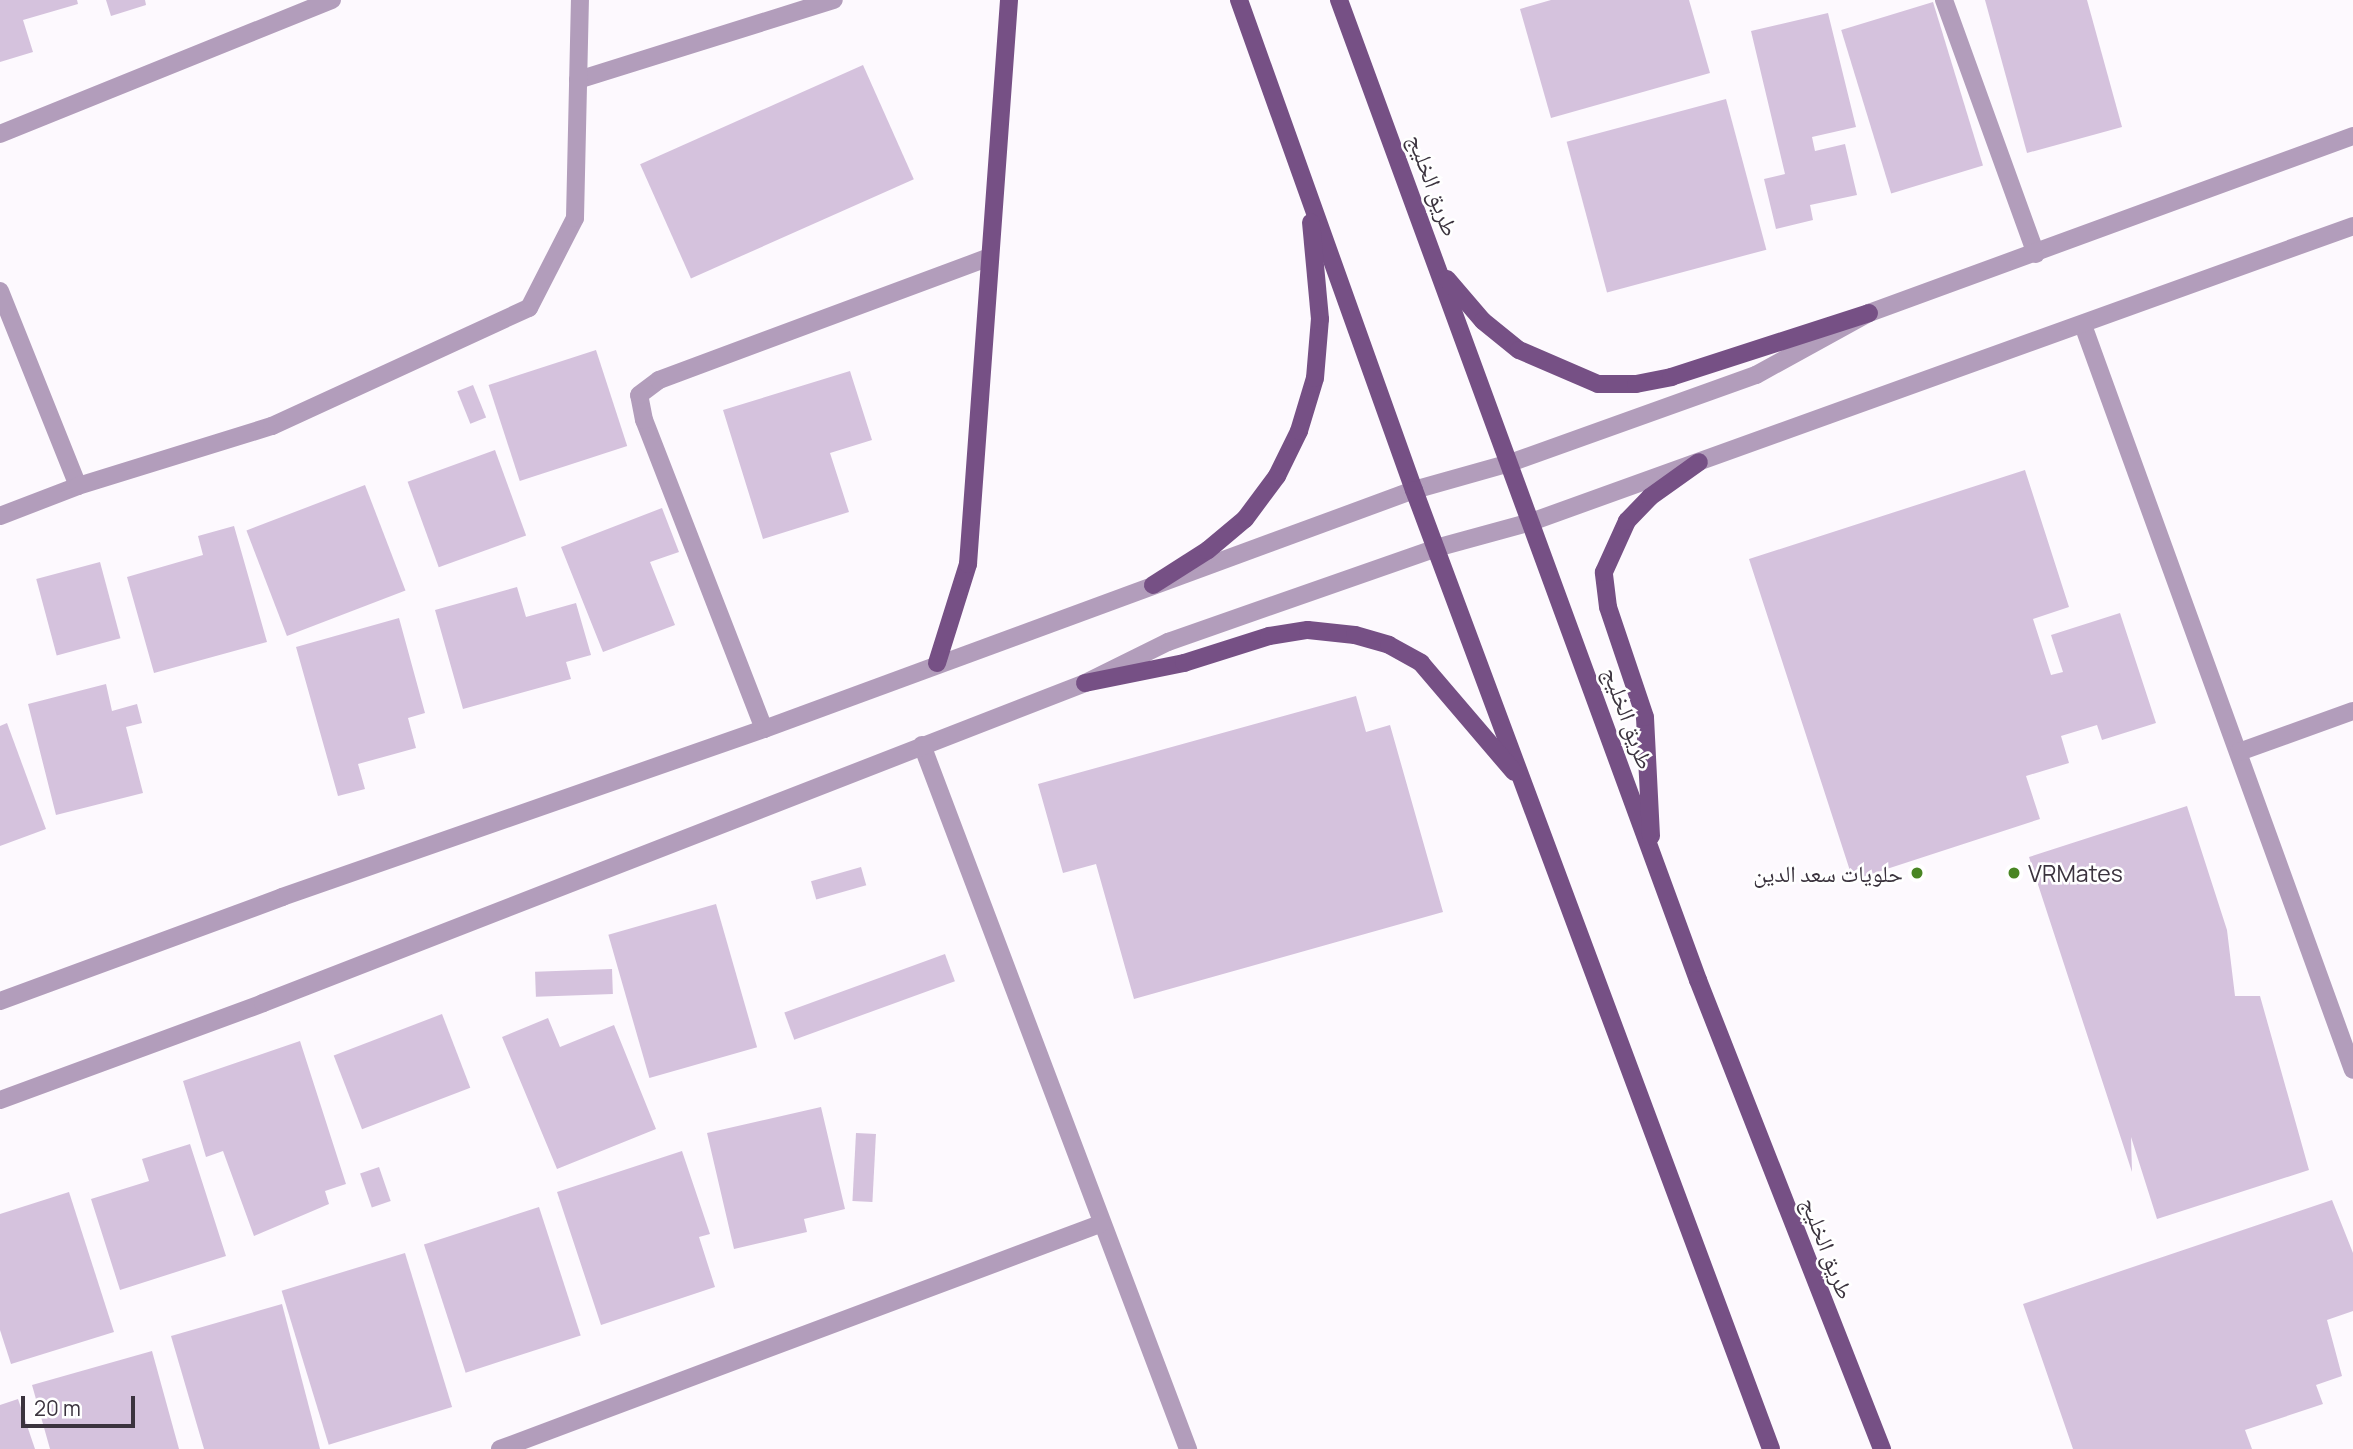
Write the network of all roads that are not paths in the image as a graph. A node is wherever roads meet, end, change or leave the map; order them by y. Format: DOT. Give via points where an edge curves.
graph roads {
  1 [pos="332,0"];
  2 [pos="580,0"];
  3 [pos="834,0"];
  4 [pos="1009,0"];
  5 [pos="1239,0"];
  6 [pos="1339,0"];
  7 [pos="1944,0"];
  8 [pos="578,80"];
  9 [pos="0,134"];
  10 [pos="2353,136"];
  11 [pos="1308,194"];
  12 [pos="2353,226"];
  13 [pos="2036,254"];
  14 [pos="989,257"];
  15 [pos="1438,269"];
  16 [pos="0,292"];
  17 [pos="1869,313"];
  18 [pos="2083,325"];
  19 [pos="1699,462"];
  20 [pos="1510,463"];
  21 [pos="78,486"];
  22 [pos="1414,490"];
  23 [pos="0,516"];
  24 [pos="1531,522"];
  25 [pos="1436,548"];
  26 [pos="1153,585"];
  27 [pos="937,663"];
  28 [pos="1084,683"];
  29 [pos="2353,711"];
  30 [pos="764,729"];
  31 [pos="922,745"];
  32 [pos="2239,752"];
  33 [pos="1524,784"];
  34 [pos="1652,853"];
  35 [pos="0,1001"];
  36 [pos="2347,1037"];
  37 [pos="2353,1070"];
  38 [pos="0,1100"];
  39 [pos="1101,1224"];
  40 [pos="500,1449"];
  41 [pos="1188,1449"];
  42 [pos="1771,1449"];
  43 [pos="1882,1449"];
  1 -- 9 [label="street"];
  2 -- 8 [label="street"];
  3 -- 8 [label="street"];
  4 -- 14 [label="main road"];
  5 -- 11 [label="main road"];
  6 -- 15 [label="main road, طريق الخليج"];
  7 -- 13 [label="street"];
  8 -- 21 [label="street" via="575,218 528,308 272,426"];
  10 -- 13 [label="street"];
  11 -- 22 [label="main road"];
  11 -- 26 [label="main road" via="1320,319 1315,379 1299,431 1277,476 1245,519 1208,550"];
  12 -- 18 [label="street"];
  13 -- 17 [label="street"];
  14 -- 27 [label="main road" via="968,564"];
  14 -- 30 [label="street" via="659,380 639,395 644,420"];
  15 -- 17 [label="main road" via="1483,321 1519,350 1598,384 1636,384 1671,377"];
  15 -- 20 [label="main road, طريق الخليج"];
  16 -- 21 [label="street"];
  17 -- 20 [label="street" via="1756,375"];
  18 -- 19 [label="street"];
  18 -- 32 [label="street"];
  19 -- 24 [label="street"];
  19 -- 34 [label="main road" via="1650,497 1627,521 1605,572 1608,607 1645,716"];
  20 -- 22 [label="street"];
  20 -- 24 [label="main road, طريق الخليج"];
  21 -- 23 [label="street"];
  22 -- 25 [label="main road"];
  22 -- 26 [label="street"];
  24 -- 25 [label="street"];
  24 -- 34 [label="main road, طريق الخليج"];
  25 -- 28 [label="street" via="1168,642"];
  25 -- 33 [label="main road"];
  26 -- 27 [label="street"];
  27 -- 30 [label="street"];
  28 -- 31 [label="street"];
  28 -- 33 [label="main road" via="1184,663 1269,636 1308,630 1355,635 1389,645 1421,663"];
  29 -- 32 [label="street"];
  30 -- 35 [label="street"];
  31 -- 38 [label="street" via="275,998"];
  31 -- 39 [label="street"];
  32 -- 36 [label="street"];
  33 -- 42 [label="main road"];
  34 -- 43 [label="main road, طريق الخليج"];
  36 -- 37 [label="street"];
  39 -- 40 [label="street"];
  39 -- 41 [label="street"];
}
